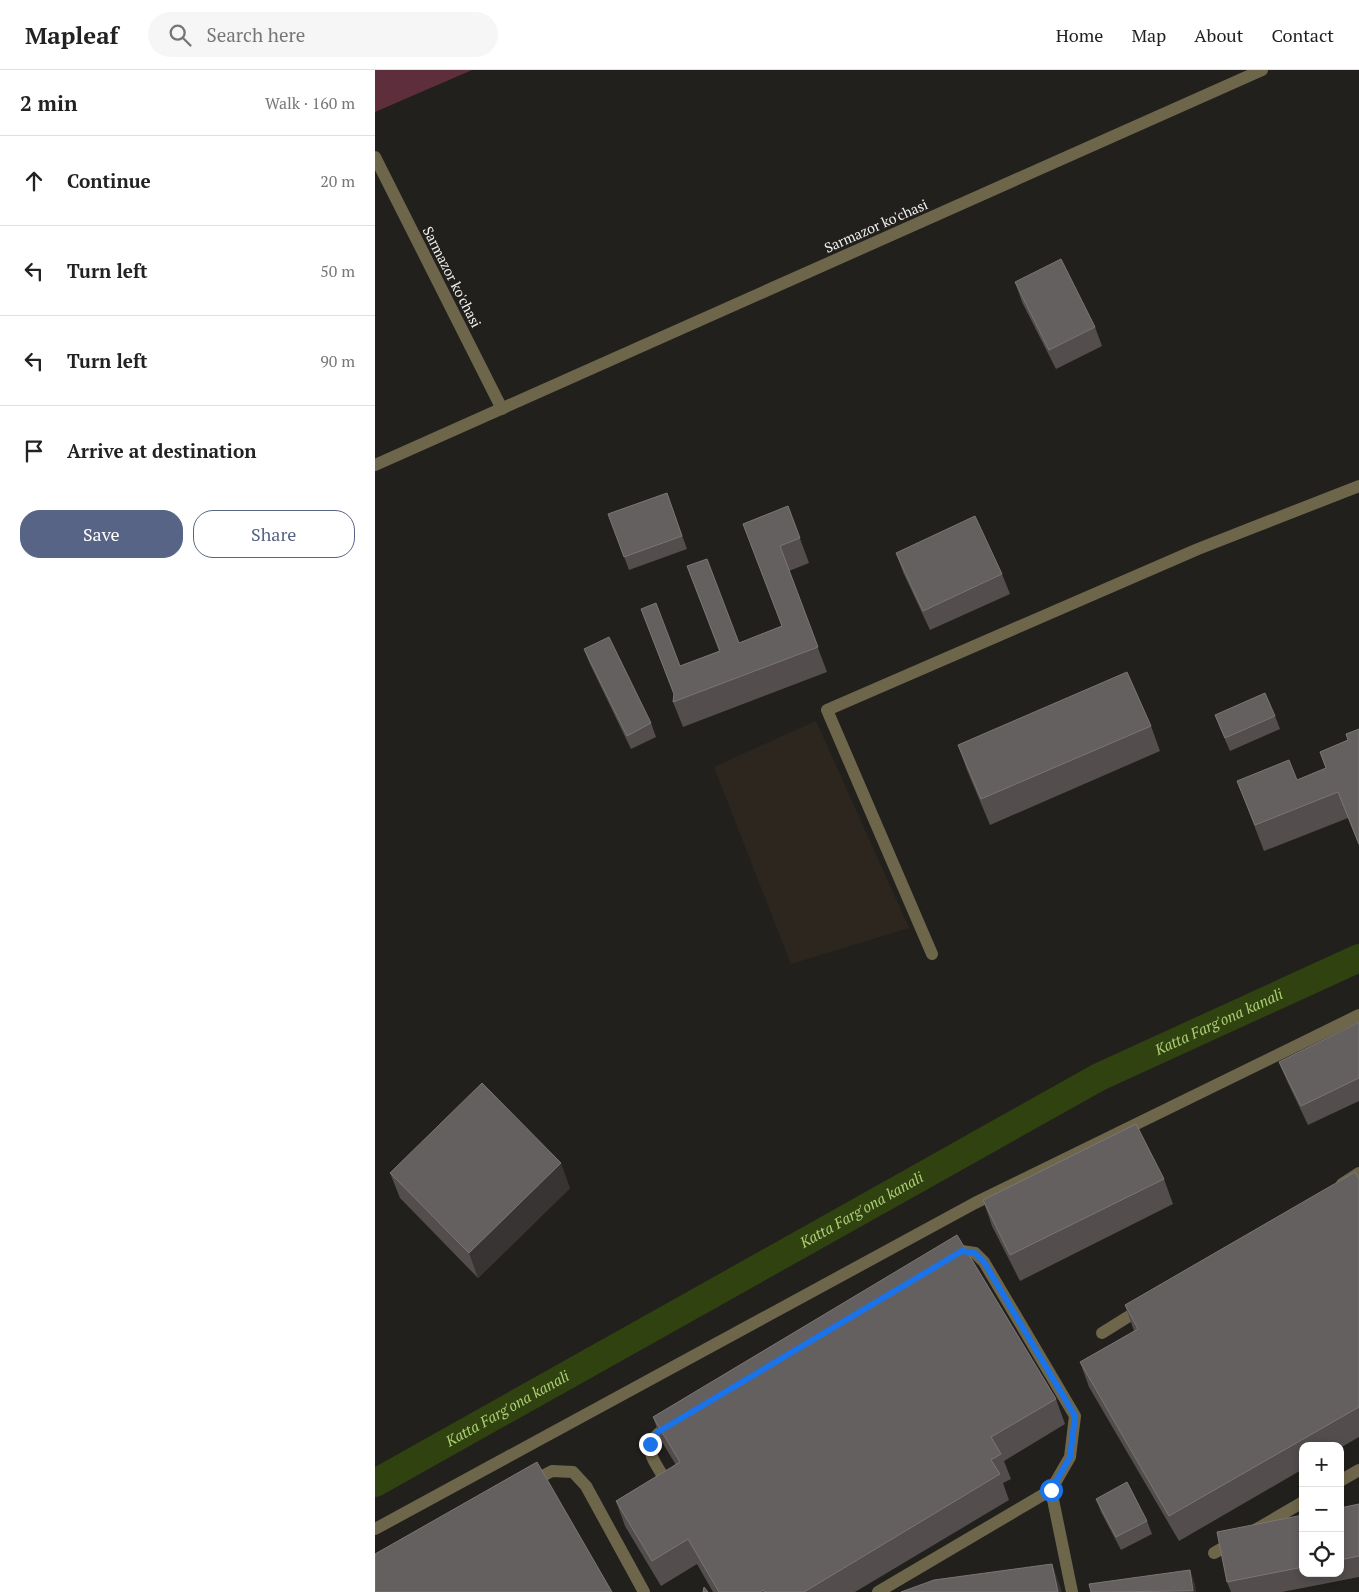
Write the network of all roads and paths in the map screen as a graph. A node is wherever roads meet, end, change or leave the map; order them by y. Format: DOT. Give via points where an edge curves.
graph roads {
  1 [pos="1262,70"];
  2 [pos="375,157"];
  3 [pos="501,410"];
  4 [pos="375,465"];
  5 [pos="1359,486"];
  6 [pos="932,954"];
  7 [pos="1359,1015"];
  8 [pos="1359,1173"];
  9 [pos="1334,1189"];
  10 [pos="945,1261"];
  11 [pos="1152,1302"];
  12 [pos="1102,1333"];
  13 [pos="684,1417"];
  14 [pos="1359,1470"];
  15 [pos="1344,1479"];
  16 [pos="667,1481"];
  17 [pos="518,1489"];
  18 [pos="1051,1490"];
  19 [pos="1299,1504"];
  20 [pos="375,1530"];
  21 [pos="1214,1553"];
  22 [pos="644,1592"];
  23 [pos="878,1592"];
  24 [pos="1072,1592"];
  1 -- 3 [label="street, Sarmazor ko'chasi"];
  2 -- 3 [label="street, Sarmazor ko'chasi"];
  3 -- 4 [label="street, Sarmazor ko'chasi"];
  5 -- 6 [label="street" via="1198,549 827,710"];
  7 -- 20 [label="street" via="975,1203"];
  8 -- 9 [label="street"];
  10 -- 18 [label="street" via="962,1251 975,1253 984,1262 1075,1416 1070,1457"];
  11 -- 12 [label="street"];
  13 -- 16 [label="street" via="658,1432 650,1444 650,1455"];
  14 -- 15 [label="street"];
  17 -- 22 [label="street" via="552,1471 573,1472 586,1486"];
  18 -- 23 [label="street"];
  18 -- 24 [label="street"];
  19 -- 21 [label="street"];
}
